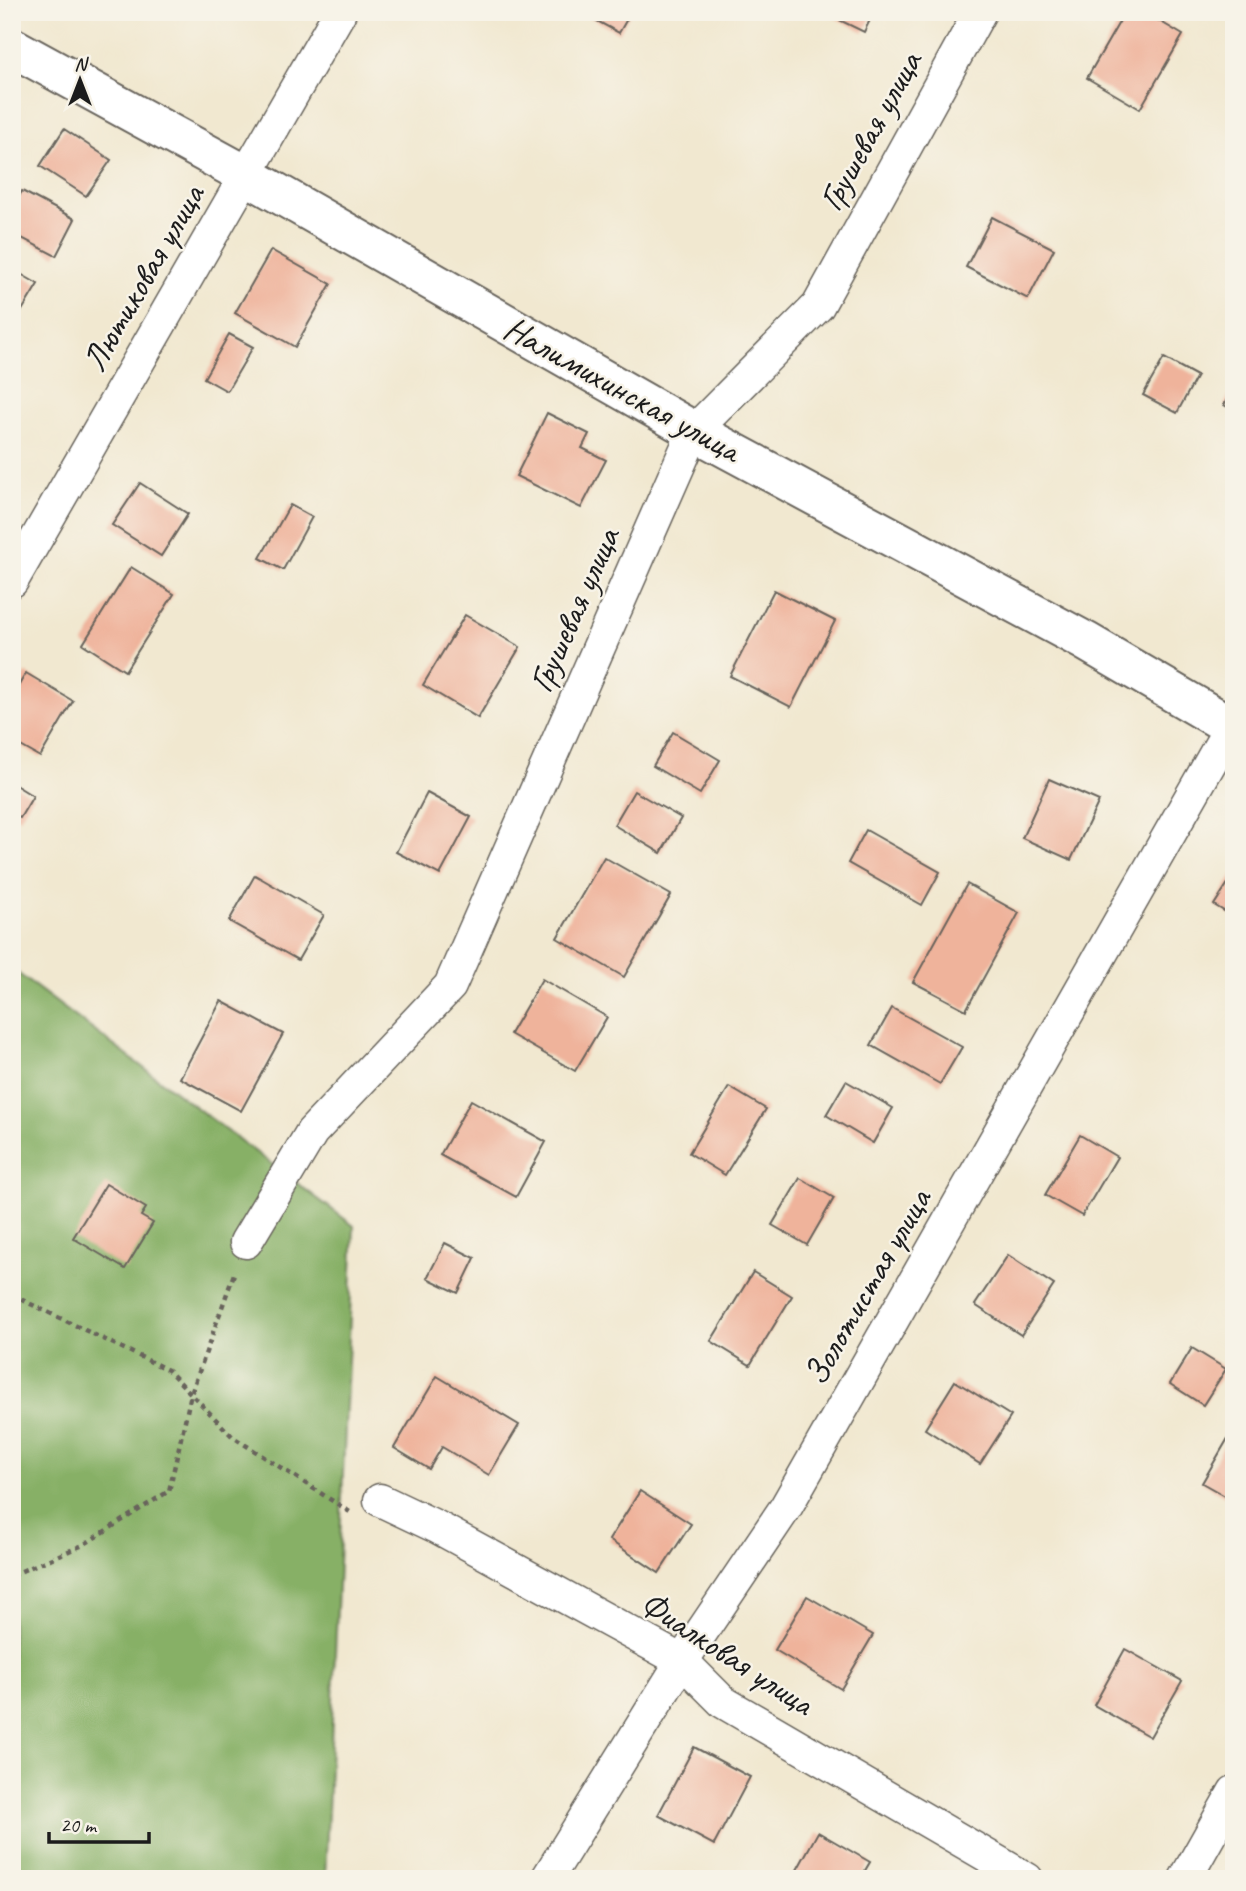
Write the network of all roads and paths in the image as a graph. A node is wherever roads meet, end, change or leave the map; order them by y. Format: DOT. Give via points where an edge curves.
graph roads {
  1 [pos="340,12"];
  2 [pos="980,12"];
  3 [pos="12,47"];
  4 [pos="246,175"];
  5 [pos="695,431"];
  6 [pos="12,581"];
  7 [pos="1233,725"];
  8 [pos="246,1242"];
  9 [pos="12,1295"];
  10 [pos="191,1394"];
  11 [pos="369,1509"];
  12 [pos="12,1575"];
  13 [pos="682,1661"];
  14 [pos="1234,1793"];
  15 [pos="547,1879"];
  16 [pos="1027,1879"];
  17 [pos="1185,1879"];
  1 -- 4 [label="street, Лютиковая улица"];
  2 -- 5 [label="street, Грушевая улица" via="818,306"];
  3 -- 4 [label="street, Налимихинская улица"];
  4 -- 5 [label="street, Налимихинская улица"];
  4 -- 6 [label="street, Лютиковая улица"];
  5 -- 7 [label="street, Налимихинская улица"];
  5 -- 8 [label="street, Грушевая улица" via="450,986 312,1132"];
  7 -- 13 [label="street, Золотистая улица" via="786,1507"];
  8 -- 10 [label="path"];
  9 -- 10 [label="path" via="167,1370"];
  10 -- 11 [label="path" via="233,1437"];
  10 -- 12 [label="path" via="169,1492 83,1545"];
  11 -- 13 [label="street, Фиалковая улица" via="437,1527"];
  13 -- 15 [label="street, Золотистая улица"];
  13 -- 16 [label="street, Фиалковая улица" via="723,1702"];
  14 -- 17 [label="street"];
}
